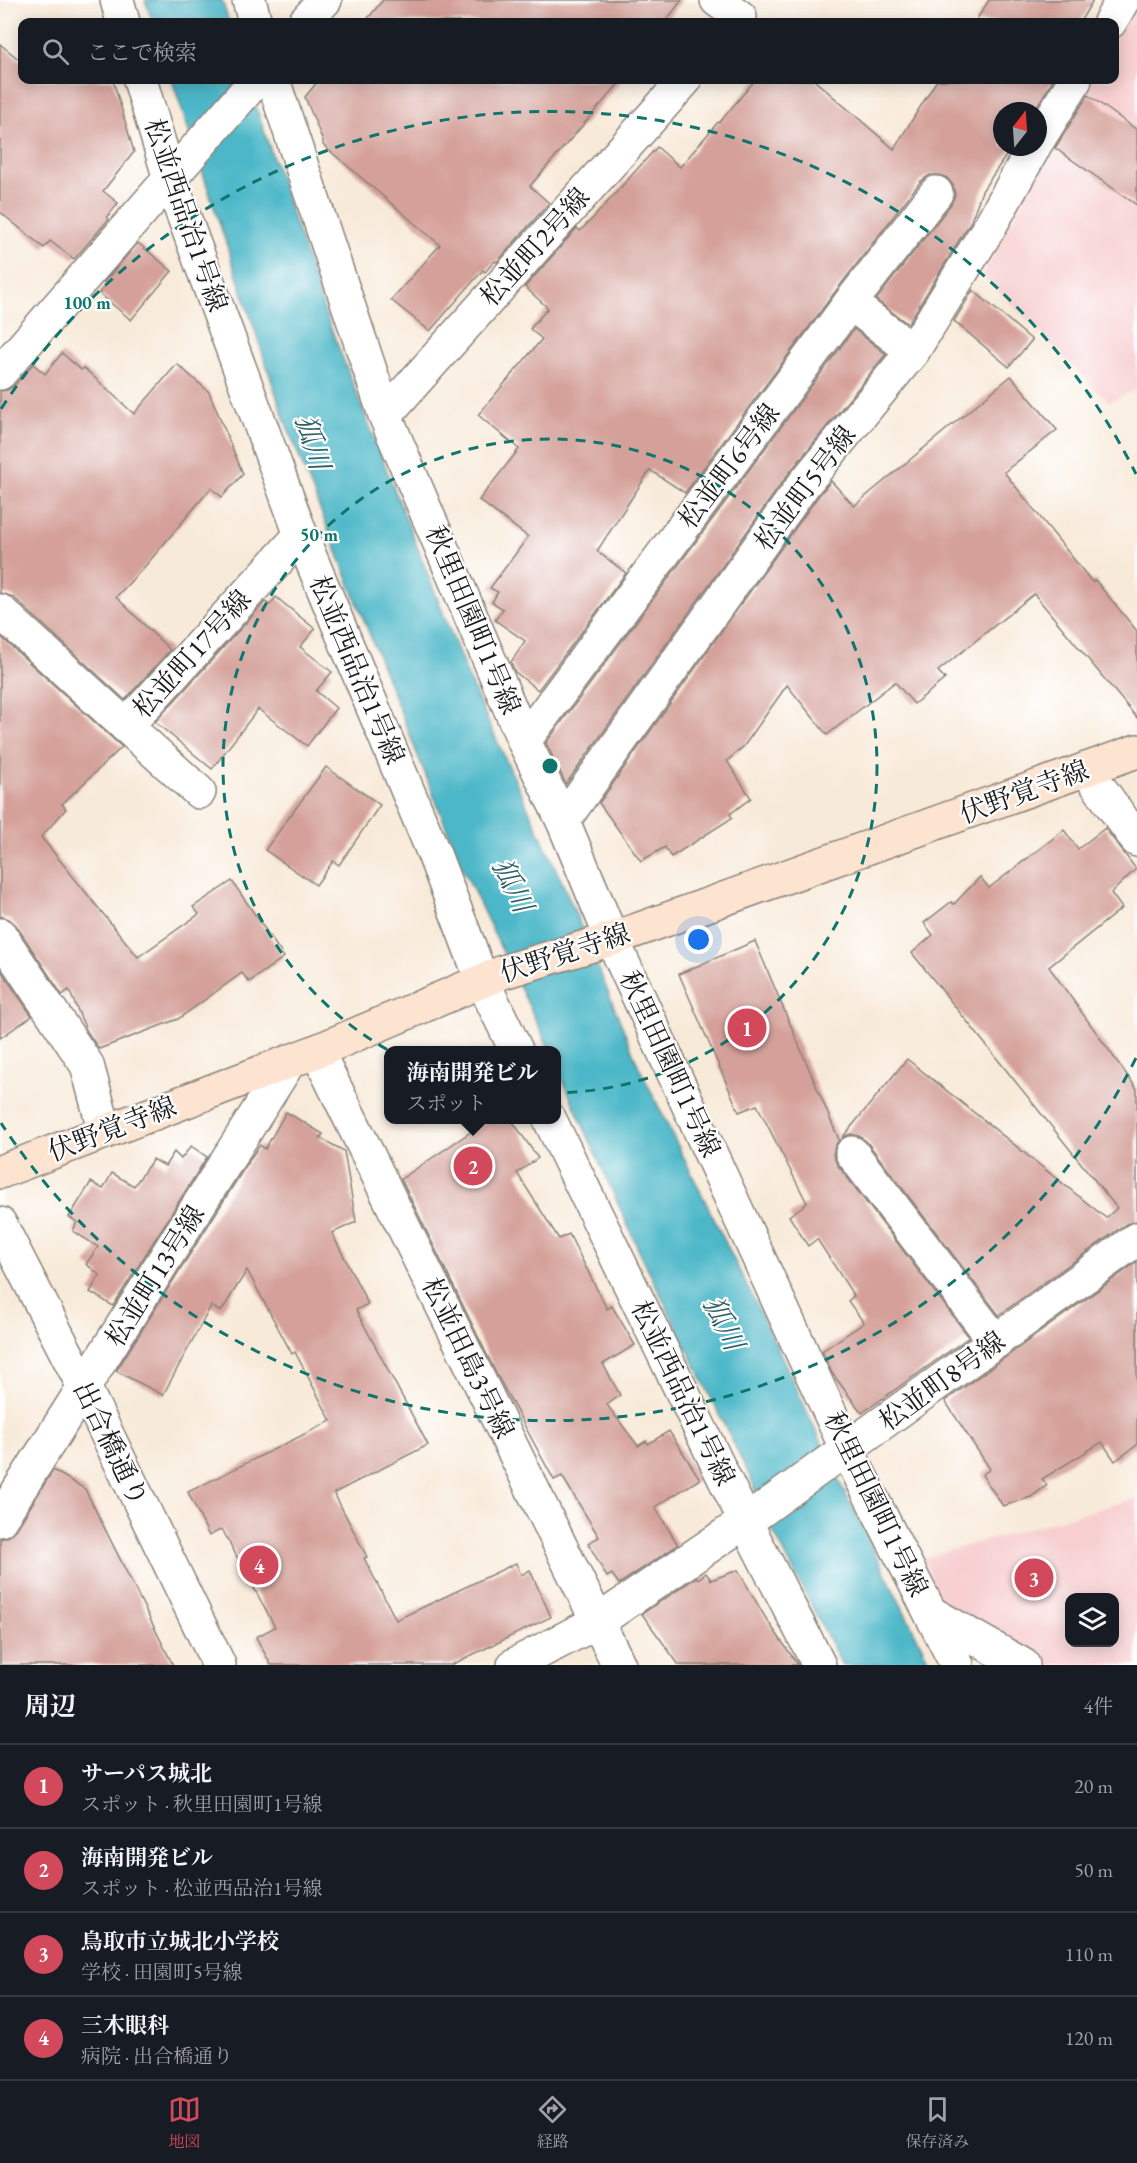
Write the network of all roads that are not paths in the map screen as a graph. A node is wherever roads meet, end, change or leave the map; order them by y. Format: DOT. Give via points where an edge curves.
graph roads {
  1 [pos="117,0"];
  2 [pos="249,0"];
  3 [pos="325,0"];
  4 [pos="1123,0"];
  5 [pos="122,18"];
  6 [pos="254,18"];
  7 [pos="309,18"];
  8 [pos="1112,18"];
  9 [pos="142,84"];
  10 [pos="258,84"];
  11 [pos="263,84"];
  12 [pos="681,84"];
  13 [pos="1073,84"];
  14 [pos="1047,125"];
  15 [pos="1029,156"];
  16 [pos="176,172"];
  17 [pos="936,193"];
  18 [pos="850,303"];
  19 [pos="913,351"];
  20 [pos="0,373"];
  21 [pos="385,415"];
  22 [pos="301,535"];
  23 [pos="0,611"];
  24 [pos="126,726"];
  25 [pos="524,741"];
  26 [pos="1137,752"];
  27 [pos="1086,769"];
  28 [pos="199,792"];
  29 [pos="563,821"];
  30 [pos="1137,840"];
  31 [pos="0,935"];
  32 [pos="606,940"];
  33 [pos="493,976"];
  34 [pos="515,1046"];
  35 [pos="303,1056"];
  36 [pos="553,1124"];
  37 [pos="105,1132"];
  38 [pos="852,1153"];
  39 [pos="0,1172"];
  40 [pos="0,1224"];
  41 [pos="1137,1239"];
  42 [pos="996,1342"];
  43 [pos="84,1387"];
  44 [pos="843,1452"];
  45 [pos="752,1517"];
  46 [pos="0,1520"];
  47 [pos="931,1613"];
  48 [pos="597,1622"];
  49 [pos="219,1665"];
  50 [pos="514,1665"];
  51 [pos="619,1665"];
  52 [pos="819,1665"];
  53 [pos="957,1665"];
  54 [pos="1023,1665"];
  1 -- 5 [label="street"];
  2 -- 6 [label="street"];
  3 -- 7 [label="street"];
  4 -- 8 [label="street"];
  9 -- 16 [label="street, 松並西品治1号線"];
  10 -- 16 [label="street"];
  11 -- 21 [label="street, 秋里田園町1号線"];
  12 -- 21 [label="street, 松並町2号線"];
  13 -- 14 [label="street"];
  15 -- 19 [label="street, 松並町5号線"];
  16 -- 20 [label="street"];
  16 -- 22 [label="street, 松並西品治1号線"];
  17 -- 18 [label="street, 松並町6号線"];
  18 -- 19 [label="street"];
  18 -- 25 [label="street, 松並町6号線"];
  19 -- 29 [label="street, 松並町5号線" via="804,484"];
  21 -- 25 [label="street, 秋里田園町1号線"];
  22 -- 24 [label="street, 松並町17号線"];
  22 -- 33 [label="street, 松並西品治1号線" via="434,854"];
  23 -- 24 [label="street, 松並町17号線"];
  24 -- 28 [label="street"];
  25 -- 29 [label="street, 秋里田園町1号線"];
  26 -- 27 [label="main road, 伏野覚寺線"];
  27 -- 30 [label="street"];
  27 -- 32 [label="main road, 伏野覚寺線"];
  29 -- 32 [label="street, 秋里田園町1号線"];
  31 -- 37 [label="street" via="87,1065"];
  32 -- 33 [label="main road, 伏野覚寺線"];
  32 -- 44 [label="street, 秋里田園町1号線"];
  33 -- 34 [label="street, 松並西品治1号線"];
  33 -- 35 [label="main road, 伏野覚寺線"];
  35 -- 37 [label="main road, 伏野覚寺線"];
  35 -- 43 [label="street, 松並町13号線"];
  35 -- 48 [label="street, 松並田島3号線"];
  36 -- 45 [label="street, 松並西品治1号線"];
  37 -- 39 [label="main road, 伏野覚寺線"];
  38 -- 42 [label="street"];
  40 -- 43 [label="street, 出合橋通り"];
  41 -- 42 [label="street, 松並町8号線"];
  42 -- 44 [label="street, 松並町8号線"];
  43 -- 46 [label="street, 松並町13号線"];
  43 -- 49 [label="street, 出合橋通り"];
  44 -- 45 [label="street, 松並町8号線"];
  44 -- 47 [label="street, 秋里田園町1号線"];
  45 -- 48 [label="street, 松並町8号線"];
  45 -- 52 [label="street, 松並西品治1号線"];
  47 -- 53 [label="street, 秋里田園町1号線"];
  47 -- 54 [label="street"];
  48 -- 50 [label="street, 松並町8号線"];
  48 -- 51 [label="street, 松並田島3号線"];
}
